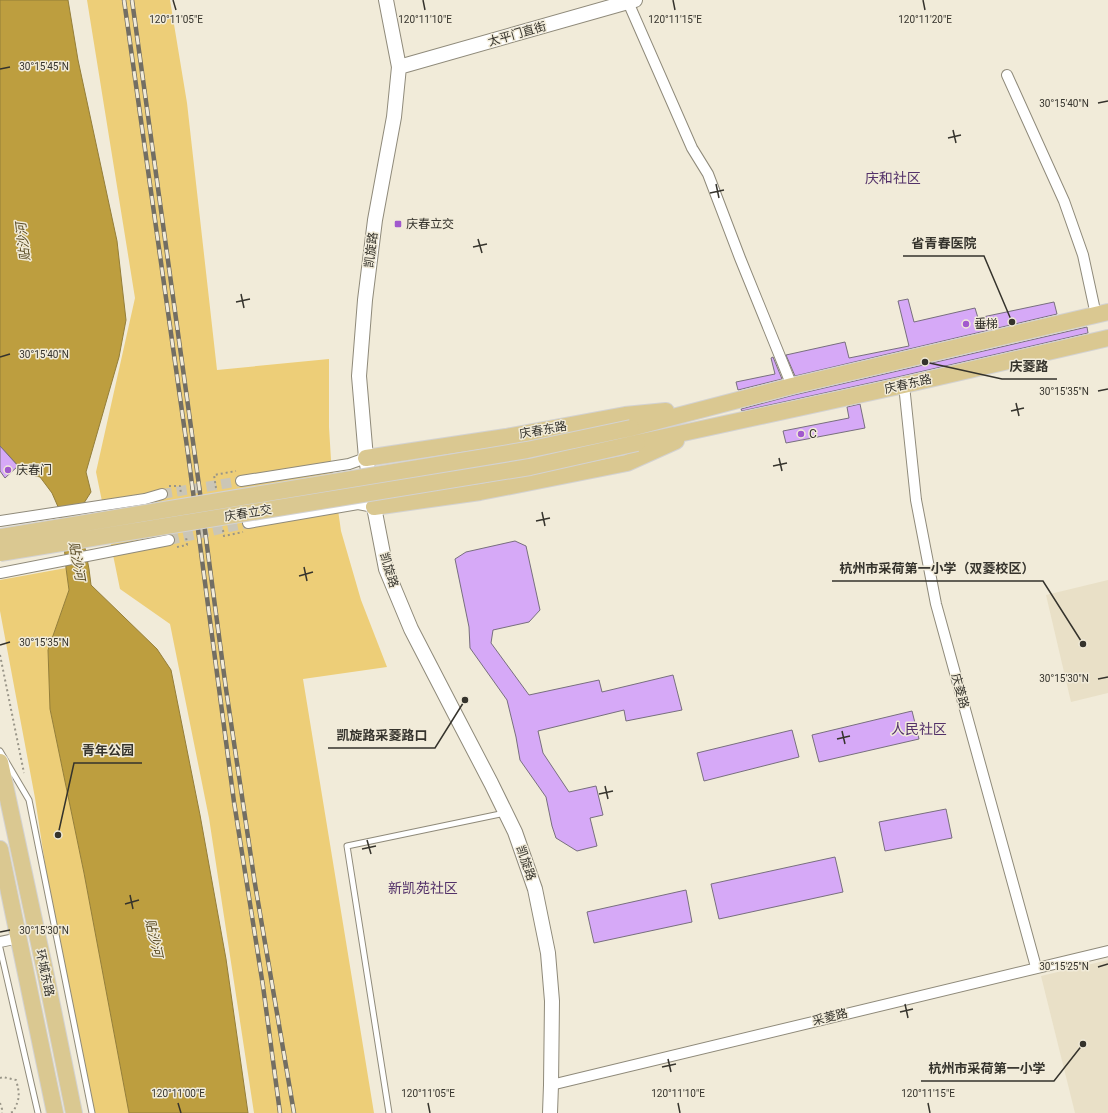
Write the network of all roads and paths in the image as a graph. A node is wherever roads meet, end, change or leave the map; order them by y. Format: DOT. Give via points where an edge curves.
graph roads {
  1 [pos="386,0"];
  2 [pos="632,1"];
  3 [pos="399,67"];
  4 [pos="1007,75"];
  5 [pos="1102,314"];
  6 [pos="1108,338"];
  7 [pos="904,385"];
  8 [pos="792,386"];
  9 [pos="721,404"];
  10 [pos="707,428"];
  11 [pos="634,435"];
  12 [pos="366,458"];
  13 [pos="241,481"];
  14 [pos="162,494"];
  15 [pos="374,508"];
  16 [pos="0,521"];
  17 [pos="248,523"];
  18 [pos="0,537"];
  19 [pos="168,540"];
  20 [pos="0,553"];
  21 [pos="0,573"];
  22 [pos="0,655"];
  23 [pos="0,751"];
  24 [pos="0,762"];
  25 [pos="25,777"];
  26 [pos="506,812"];
  27 [pos="0,849"];
  28 [pos="19,938"];
  29 [pos="0,942"];
  30 [pos="0,948"];
  31 [pos="1108,951"];
  32 [pos="1036,967"];
  33 [pos="0,1078"];
  34 [pos="552,1085"];
  35 [pos="0,1103"];
  36 [pos="2,1113"];
  37 [pos="8,1113"];
  38 [pos="38,1113"];
  39 [pos="55,1113"];
  40 [pos="74,1113"];
  41 [pos="92,1113"];
  42 [pos="389,1113"];
  43 [pos="550,1113"];
  1 -- 3 [label="main road, 凯旋路"];
  2 -- 3 [label="main road, 太平门直街"];
  2 -- 8 [label="street" via="692,148 708,174"];
  3 -- 12 [label="main road, 凯旋路" via="394,117 375,220 365,300 359,376"];
  4 -- 5 [label="street" via="1064,202"];
  5 -- 8 [label="main road, 庆春东路"];
  6 -- 7 [label="main road, 庆春东路"];
  7 -- 10 [label="main road, 庆春东路"];
  7 -- 32 [label="street, 庆菱路" via="916,500 936,604"];
  8 -- 9 [label="main road, 庆春东路"];
  9 -- 11 [label="main road, 庆春东路"];
  9 -- 12 [label="main road, 庆春东路" via="625,415 506,437"];
  10 -- 11 [label="main road, 庆春东路"];
  10 -- 15 [label="main road, 庆春东路" via="627,463 480,492"];
  11 -- 18 [label="main road, 庆春立交, bridge" via="527,450"];
  11 -- 20 [label="main road, 庆春立交, bridge" via="530,467"];
  12 -- 13 [label="street" via="349,464"];
  12 -- 15 [label="main road, 凯旋路"];
  14 -- 16 [label="street" via="145,499"];
  15 -- 17 [label="street" via="358,504"];
  15 -- 26 [label="main road, 凯旋路" via="386,570 411,629"];
  19 -- 21 [label="street"];
  22 -- 25 [label="path"];
  23 -- 41 [label="lane" via="29,800"];
  24 -- 40 [label="main road, 环城东路"];
  26 -- 34 [label="main road, 凯旋路" via="535,889 548,953 552,1001"];
  26 -- 42 [label="lane" via="347,846"];
  27 -- 28 [label="main road, 环城东路"];
  28 -- 29 [label="street"];
  28 -- 39 [label="main road, 环城东路"];
  30 -- 38 [label="lane"];
  31 -- 32 [label="street, 采菱路"];
  32 -- 34 [label="street, 采菱路"];
  33 -- 37 [label="path" via="16,1080 19,1091 19,1102 13,1112"];
  34 -- 43 [label="main road, 凯旋路"];
  35 -- 36 [label="path"];
}
